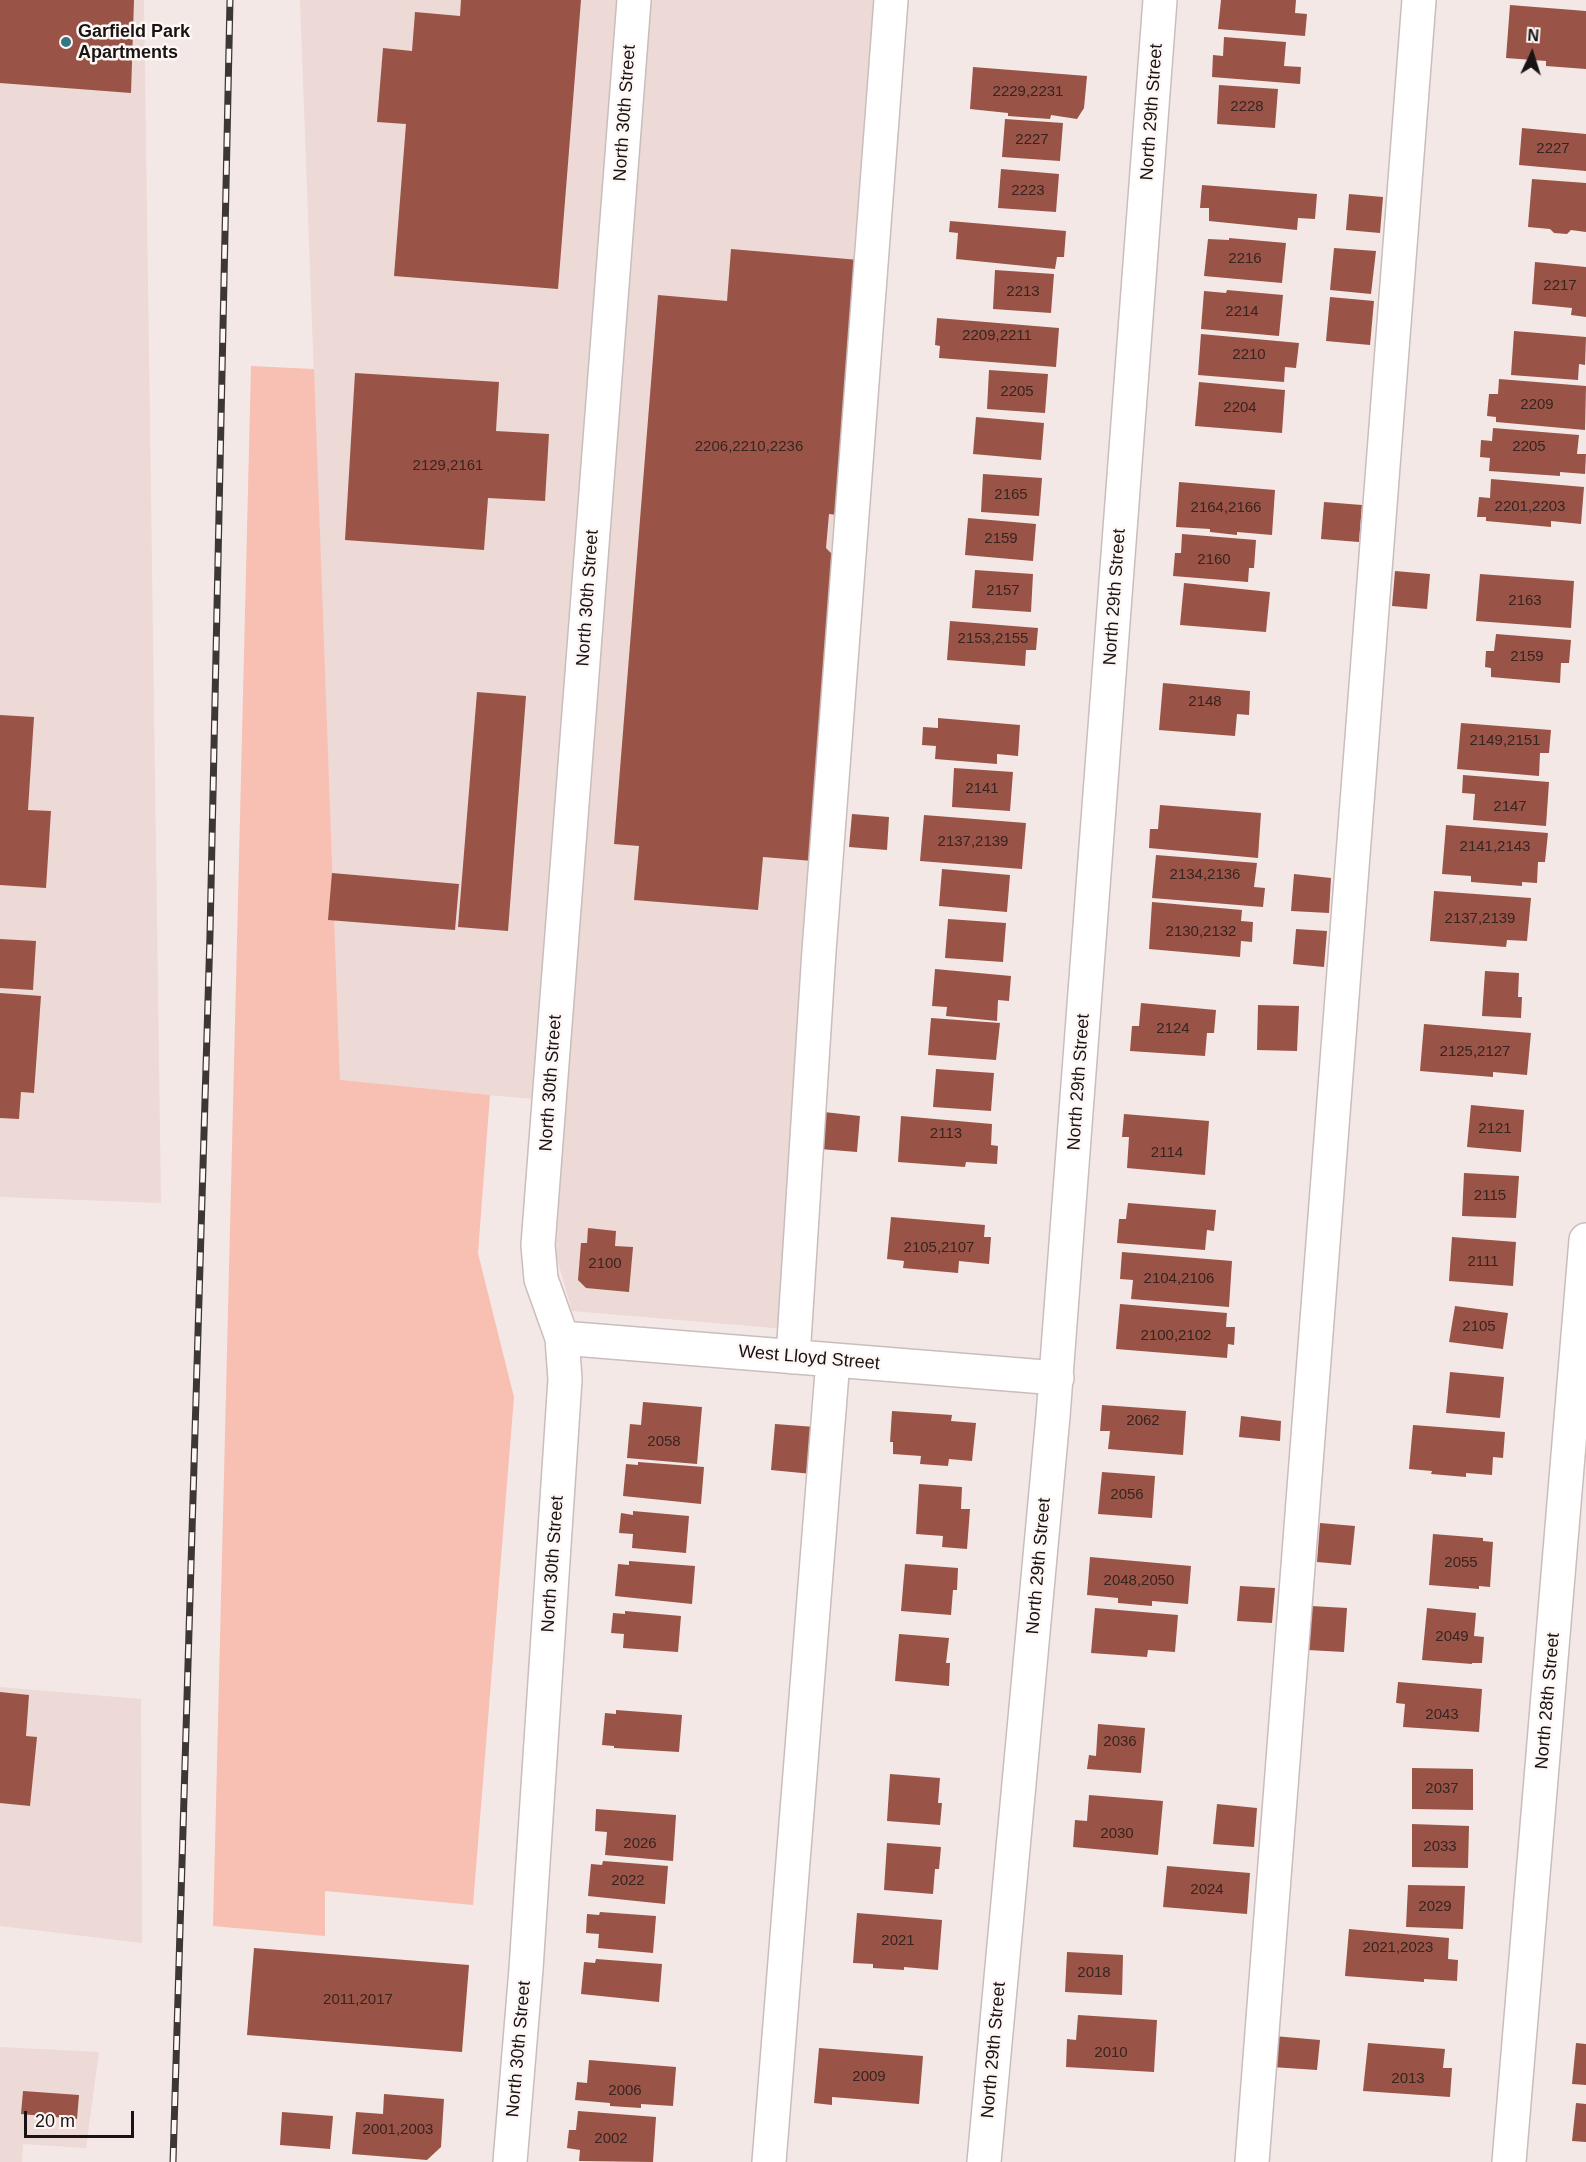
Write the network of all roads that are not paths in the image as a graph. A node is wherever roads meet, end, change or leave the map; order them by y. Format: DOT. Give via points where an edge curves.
graph roads {
  1 [pos="634,0"];
  2 [pos="891,0"];
  3 [pos="1160,0"];
  4 [pos="1419,0"];
  5 [pos="1586,1240"];
  6 [pos="562,1338"];
  7 [pos="794,1357"];
  8 [pos="832,1360"];
  9 [pos="1057,1378"];
  10 [pos="510,2162"];
  11 [pos="769,2162"];
  12 [pos="984,2162"];
  13 [pos="1252,2162"];
  14 [pos="1509,2162"];
  1 -- 6 [label="street, North 30th Street" via="538,1245 541,1279"];
  2 -- 7 [label="street" via="819,951"];
  3 -- 9 [label="street, North 29th Street"];
  4 -- 13 [label="street"];
  5 -- 14 [label="street, North 28th Street"];
  6 -- 7 [label="street, West Lloyd Street"];
  6 -- 10 [label="street, North 30th Street" via="565,1391"];
  7 -- 8 [label="street, West Lloyd Street"];
  8 -- 9 [label="street, West Lloyd Street"];
  8 -- 11 [label="street"];
  9 -- 12 [label="street, North 29th Street"];
}
